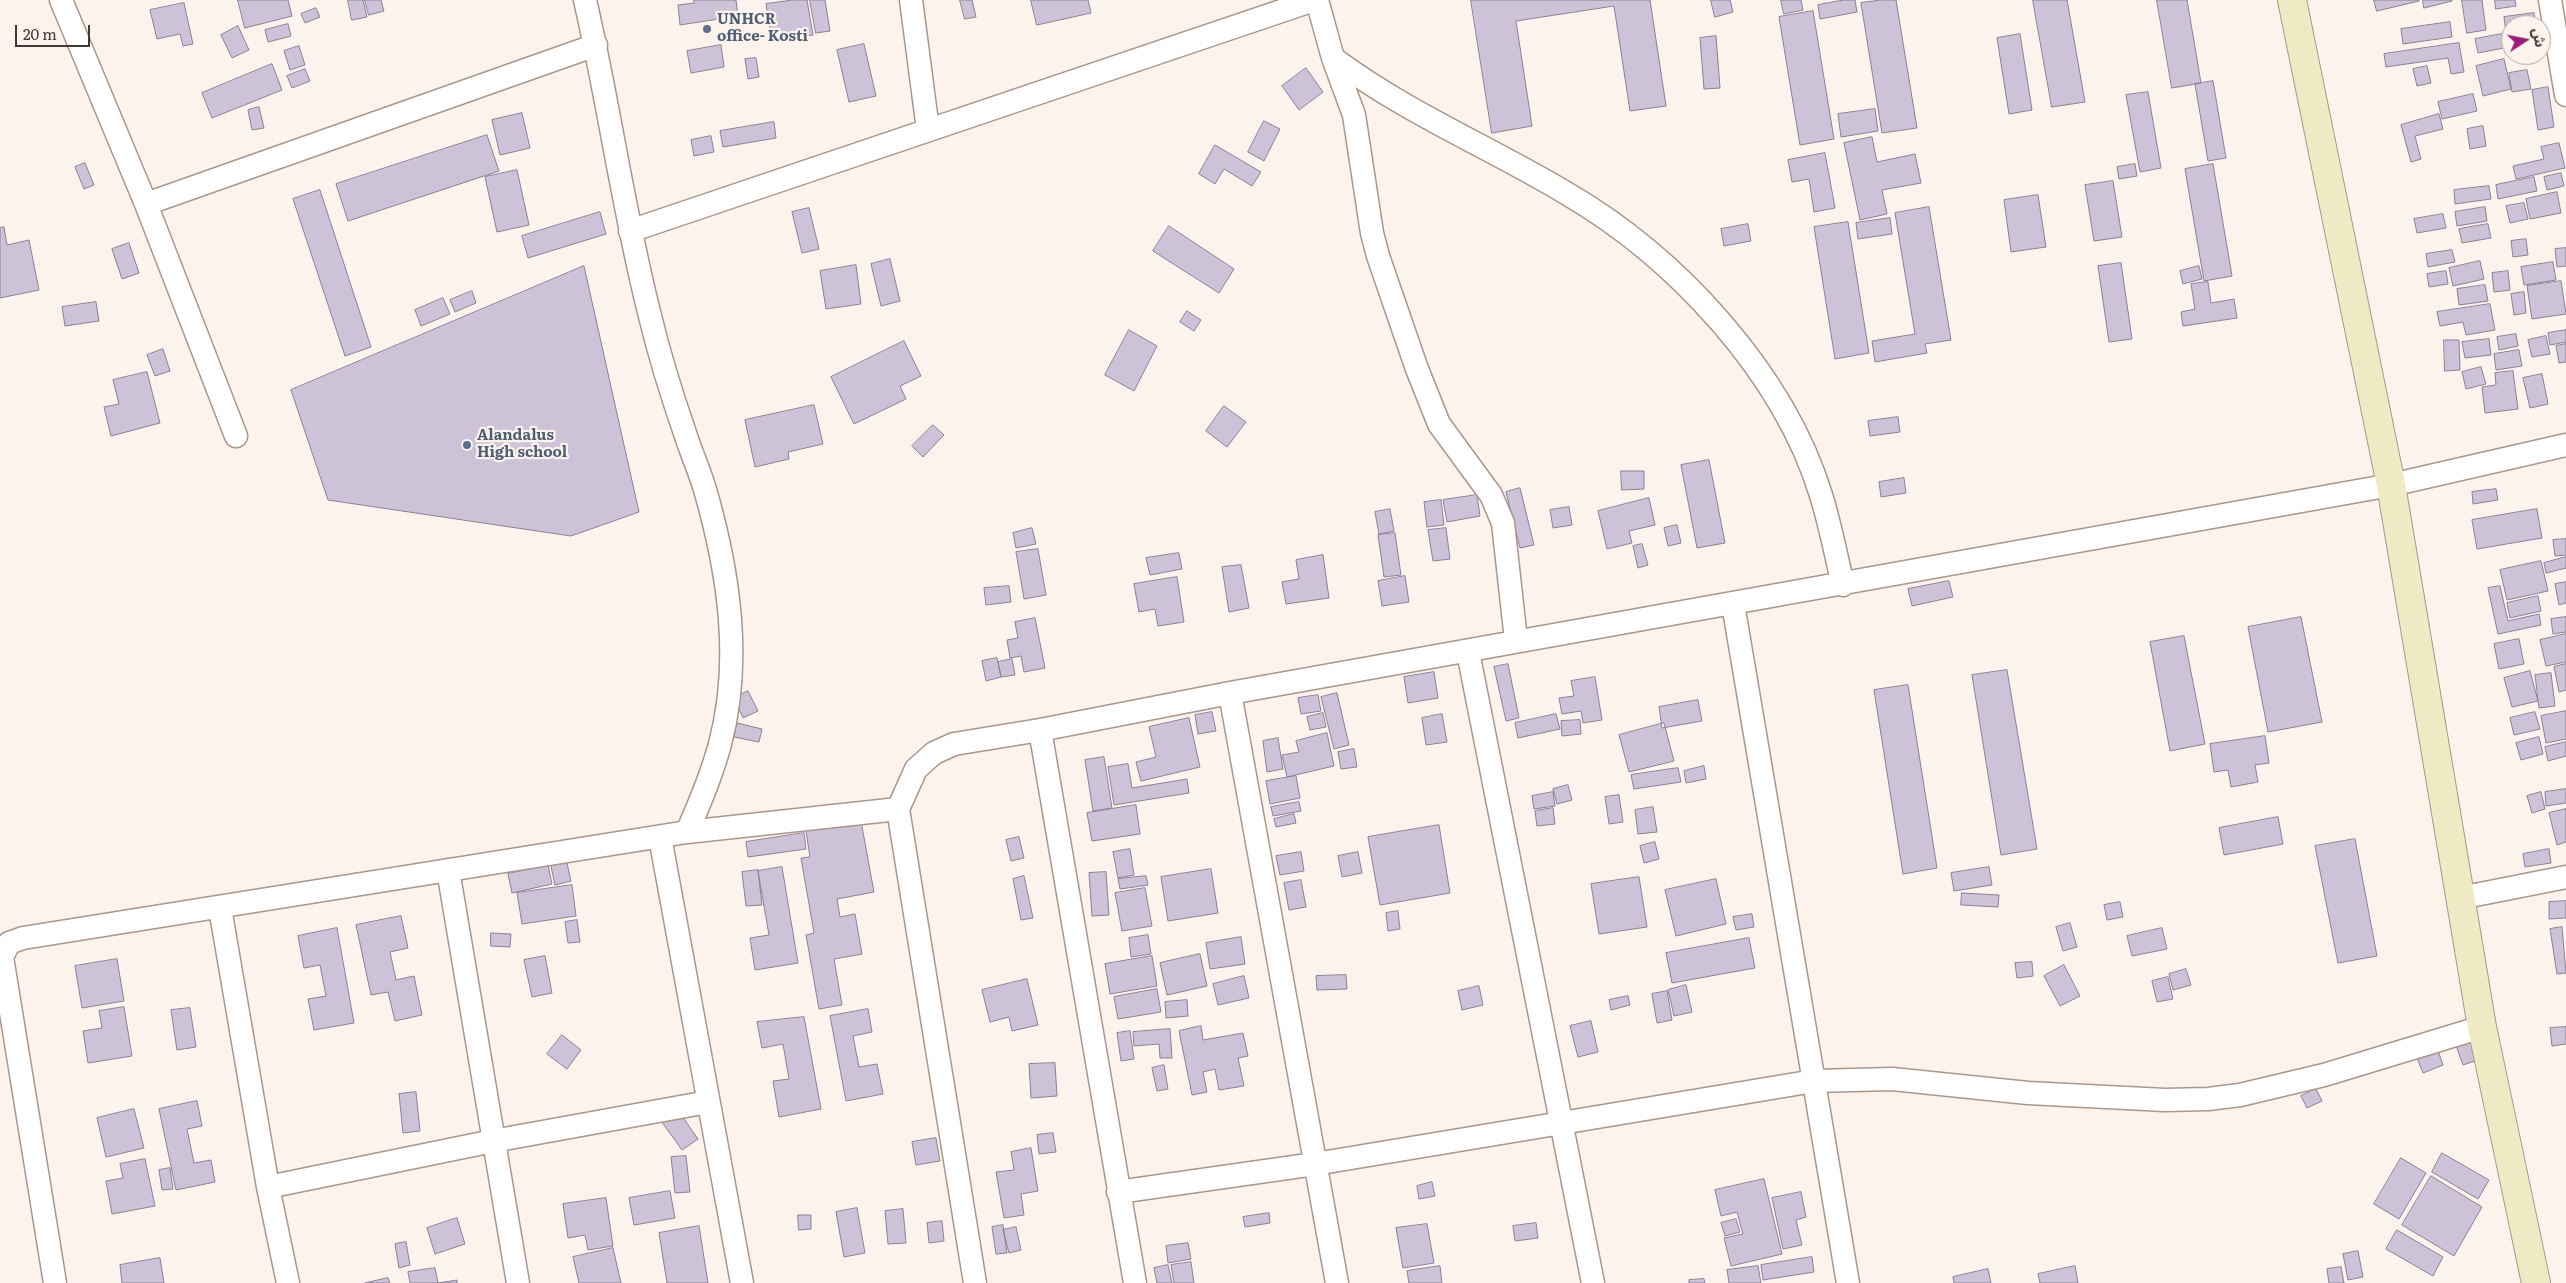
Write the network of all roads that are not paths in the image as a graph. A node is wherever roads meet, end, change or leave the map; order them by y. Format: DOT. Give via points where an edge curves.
graph roads {
  1 [pos="60,0"];
  2 [pos="585,0"];
  3 [pos="911,0"];
  4 [pos="1315,0"];
  5 [pos="2292,0"];
  6 [pos="2550,0"];
  7 [pos="596,45"];
  8 [pos="1333,58"];
  9 [pos="2566,95"];
  10 [pos="928,130"];
  11 [pos="146,204"];
  12 [pos="630,231"];
  13 [pos="236,436"];
  14 [pos="2566,445"];
  15 [pos="2391,485"];
  16 [pos="1843,585"];
  17 [pos="1733,604"];
  18 [pos="1516,640"];
  19 [pos="1468,652"];
  20 [pos="1230,693"];
  21 [pos="1040,730"];
  22 [pos="898,808"];
  23 [pos="687,832"];
  24 [pos="660,837"];
  25 [pos="448,870"];
  26 [pos="2566,877"];
  27 [pos="2460,898"];
  28 [pos="220,908"];
  29 [pos="2482,1027"];
  30 [pos="1814,1081"];
  31 [pos="708,1102"];
  32 [pos="1563,1122"];
  33 [pos="493,1141"];
  34 [pos="1315,1164"];
  35 [pos="268,1186"];
  36 [pos="1118,1192"];
  37 [pos="55,1283"];
  38 [pos="288,1283"];
  39 [pos="518,1283"];
  40 [pos="742,1283"];
  41 [pos="975,1283"];
  42 [pos="1131,1283"];
  43 [pos="1337,1283"];
  44 [pos="1593,1283"];
  45 [pos="1848,1283"];
  46 [pos="2536,1283"];
  1 -- 11 [label="street"];
  2 -- 7 [label="street"];
  3 -- 10 [label="street"];
  4 -- 8 [label="street"];
  4 -- 10 [label="street"];
  5 -- 15 [label="main road"];
  6 -- 9 [label="street"];
  7 -- 11 [label="street"];
  7 -- 12 [label="street"];
  8 -- 16 [label="street" via="1389,96 1568,194 1625,232 1675,272 1712,311 1757,369 1794,429 1821,494"];
  8 -- 18 [label="street" via="1354,115 1378,256 1416,369 1439,424 1491,495 1503,523"];
  10 -- 12 [label="street"];
  11 -- 13 [label="street"];
  12 -- 23 [label="street" via="667,377 706,491 729,605 732,672 721,743"];
  14 -- 15 [label="street"];
  15 -- 16 [label="street"];
  15 -- 27 [label="main road"];
  16 -- 17 [label="street"];
  17 -- 18 [label="street"];
  17 -- 30 [label="street"];
  18 -- 19 [label="street"];
  19 -- 20 [label="street"];
  19 -- 32 [label="street"];
  20 -- 21 [label="street"];
  20 -- 34 [label="street"];
  21 -- 22 [label="street" via="954,744 934,753 916,769"];
  21 -- 36 [label="street"];
  22 -- 23 [label="street"];
  22 -- 41 [label="street"];
  23 -- 24 [label="street"];
  24 -- 25 [label="street"];
  24 -- 31 [label="street"];
  25 -- 28 [label="street"];
  25 -- 33 [label="street"];
  26 -- 27 [label="street"];
  27 -- 29 [label="main road"];
  28 -- 35 [label="street"];
  28 -- 37 [label="street" via="23,938 9,943 4,950 2,957"];
  29 -- 30 [label="street" via="2324,1075 2208,1100 2028,1093 1892,1079"];
  29 -- 46 [label="main road"];
  30 -- 32 [label="street"];
  30 -- 45 [label="street"];
  31 -- 33 [label="street"];
  31 -- 40 [label="street"];
  32 -- 34 [label="street"];
  32 -- 44 [label="street"];
  33 -- 35 [label="street"];
  33 -- 39 [label="street"];
  34 -- 36 [label="street"];
  34 -- 43 [label="street"];
  35 -- 38 [label="street"];
  36 -- 42 [label="street"];
}
